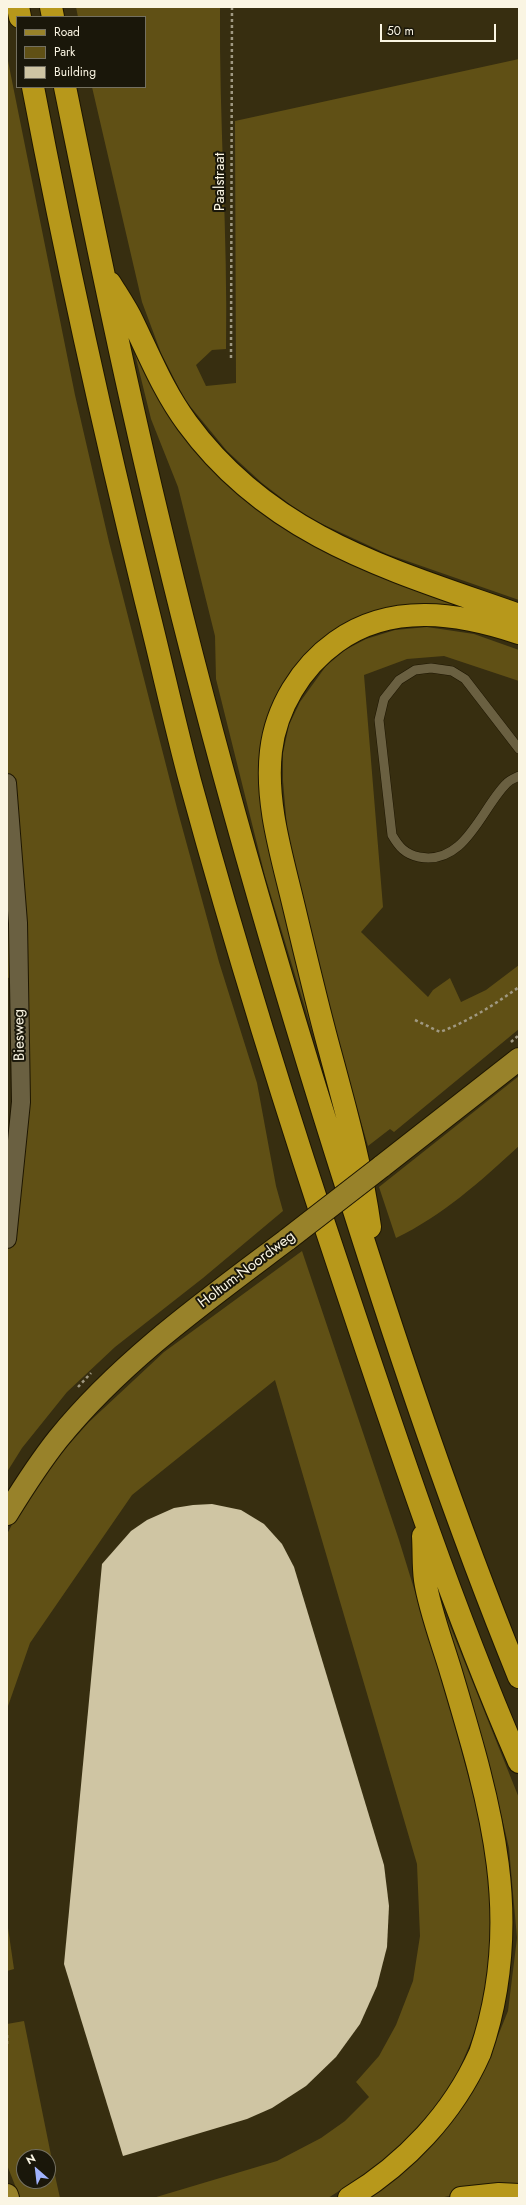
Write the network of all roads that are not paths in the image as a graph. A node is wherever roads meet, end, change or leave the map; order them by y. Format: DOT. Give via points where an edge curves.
graph roads {
  1 [pos="33,88"];
  2 [pos="65,88"];
  3 [pos="102,270"];
  4 [pos="519,615"];
  5 [pos="519,633"];
  6 [pos="519,749"];
  7 [pos="519,776"];
  8 [pos="7,783"];
  9 [pos="519,1059"];
  10 [pos="7,1239"];
  11 [pos="377,1282"];
  12 [pos="7,1514"];
  13 [pos="423,1516"];
  14 [pos="519,1677"];
  15 [pos="519,1762"];
  16 [pos="7,2195"];
  17 [pos="519,2195"];
  18 [pos="8,2198"];
  19 [pos="348,2198"];
  20 [pos="461,2198"];
  1 -- 13 [label="highway" via="85,346 189,778 288,1115"];
  2 -- 3 [label="highway"];
  3 -- 4 [label="highway" via="133,322 161,383 186,423 218,461 255,496 296,524 337,547"];
  3 -- 11 [label="highway" via="161,532 221,767 314,1086"];
  5 -- 11 [label="highway" via="455,616 404,615 370,624 340,638 306,670 291,691 271,748 270,780 275,822 364,1184"];
  6 -- 7 [label="lane" via="465,679 452,671 431,668 415,670 399,680 384,699 379,720 392,835 398,847 409,855 426,858 444,854 460,845 480,822 506,783"];
  8 -- 10 [label="street, Biesweg" via="18,923 21,1102"];
  9 -- 12 [label="main road, Holtum-Noordweg, bridge" via="179,1322 103,1390 58,1439"];
  11 -- 14 [label="highway" via="417,1402"];
  13 -- 15 [label="highway"];
  13 -- 19 [label="highway" via="426,1581 502,1855 508,1916 506,1965 501,1992 487,2037 473,2068 448,2109 412,2150 388,2172"];
  16 -- 18 [label="main road"];
  17 -- 20 [label="highway" via="499,2194"];
}
